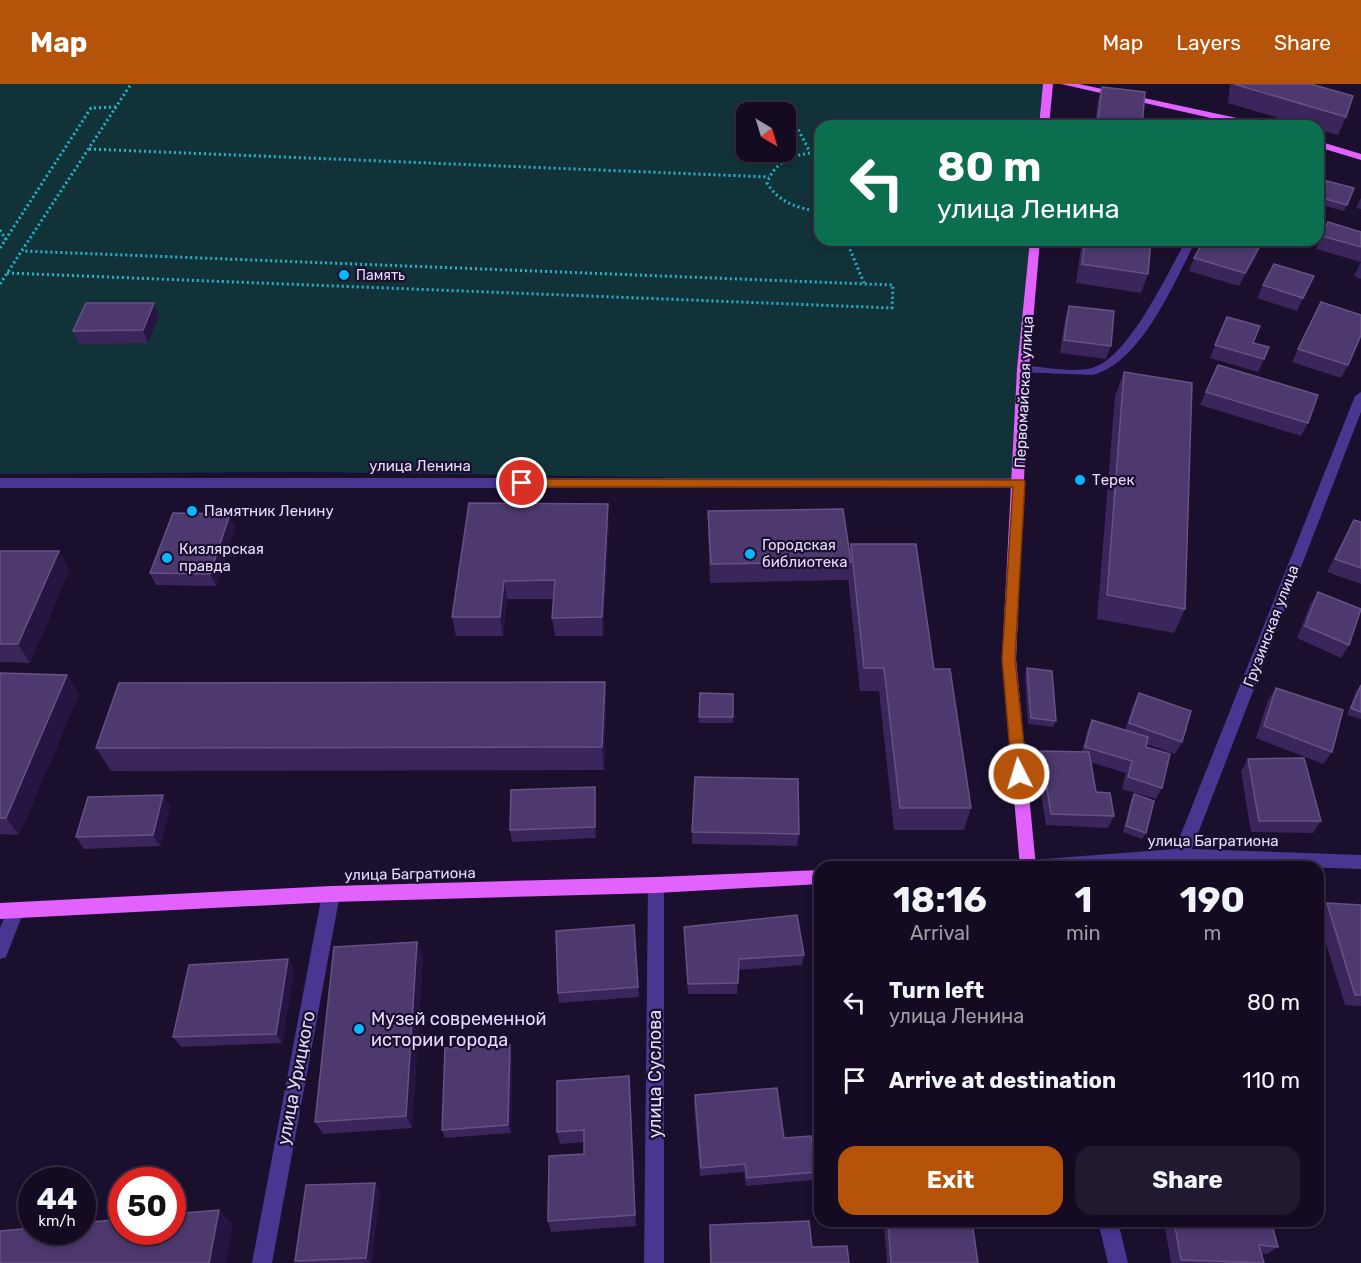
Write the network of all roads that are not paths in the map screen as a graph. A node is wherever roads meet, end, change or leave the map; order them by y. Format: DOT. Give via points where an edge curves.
graph roads {
  1 [pos="1048,84"];
  2 [pos="1066,84"];
  3 [pos="1045,120"];
  4 [pos="1232,120"];
  5 [pos="1324,146"];
  6 [pos="1361,157"];
  7 [pos="1034,246"];
  8 [pos="1188,246"];
  9 [pos="1023,369"];
  10 [pos="1361,396"];
  11 [pos="0,483"];
  12 [pos="1019,483"];
  13 [pos="1181,856"];
  14 [pos="1028,861"];
  15 [pos="1112,861"];
  16 [pos="1361,862"];
  17 [pos="814,877"];
  18 [pos="656,885"];
  19 [pos="331,894"];
  20 [pos="8,911"];
  21 [pos="0,951"];
  22 [pos="1109,1227"];
  23 [pos="262,1263"];
  24 [pos="654,1263"];
  25 [pos="1118,1263"];
  1 -- 3 [label="main road"];
  2 -- 4 [label="main road"];
  5 -- 6 [label="main road"];
  7 -- 9 [label="main road, Первомайская улица"];
  8 -- 9 [label="street" via="1154,309 1118,358 1096,371"];
  9 -- 12 [label="main road, Первомайская улица"];
  10 -- 13 [label="street, Грузинская улица"];
  11 -- 12 [label="street, улица Ленина"];
  12 -- 14 [label="main road, Первомайская улица" via="1009,659"];
  13 -- 15 [label="street, улица Багратиона"];
  13 -- 16 [label="street, улица Багратиона"];
  17 -- 18 [label="main road, улица Багратиона"];
  18 -- 19 [label="main road, улица Багратиона"];
  18 -- 24 [label="street, улица Суслова"];
  19 -- 20 [label="main road, улица Багратиона"];
  19 -- 23 [label="street, улица Урицкого"];
  20 -- 21 [label="street"];
  22 -- 25 [label="street"];
}
